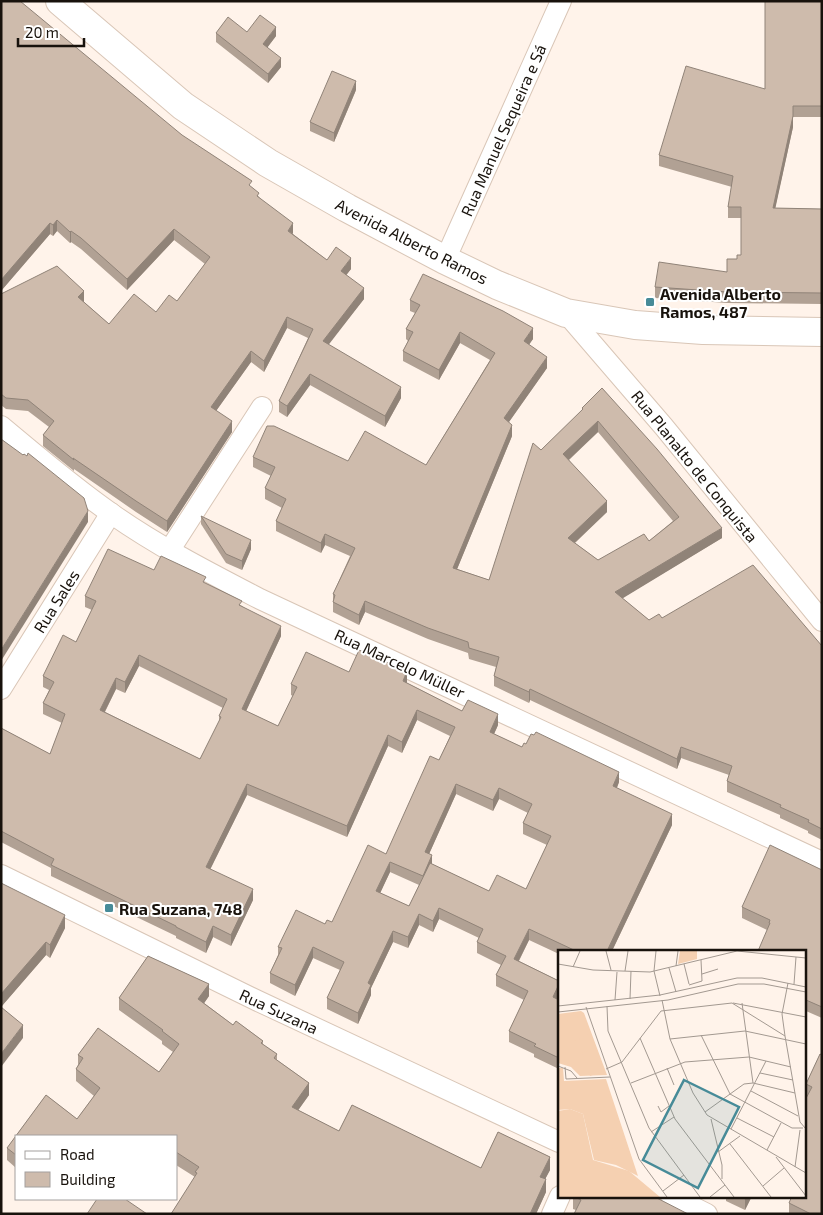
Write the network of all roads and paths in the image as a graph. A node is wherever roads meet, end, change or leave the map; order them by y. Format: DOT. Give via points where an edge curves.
graph roads {
  1 [pos="60,1"];
  2 [pos="561,1"];
  3 [pos="444,260"];
  4 [pos="566,313"];
  5 [pos="822,332"];
  6 [pos="262,407"];
  7 [pos="1,426"];
  8 [pos="111,513"];
  9 [pos="169,551"];
  10 [pos="822,621"];
  11 [pos="1,690"];
  12 [pos="822,862"];
  13 [pos="1,875"];
  14 [pos="558,1142"];
  15 [pos="559,1198"];
  16 [pos="675,1198"];
  17 [pos="552,1214"];
  18 [pos="707,1214"];
  1 -- 3 [label="main road, Avenida Alberto Ramos" via="183,106 232,140 347,208"];
  2 -- 3 [label="street, Rua Manuel Sequeira e Sá"];
  3 -- 4 [label="main road, Avenida Alberto Ramos"];
  4 -- 5 [label="main road, Avenida Alberto Ramos" via="635,325"];
  4 -- 10 [label="street, Rua Planalto de Conquista"];
  6 -- 9 [label="street"];
  7 -- 8 [label="street, Rua Marcelo Müller"];
  8 -- 9 [label="street, Rua Marcelo Müller"];
  8 -- 11 [label="street, Rua Sales"];
  9 -- 12 [label="street, Rua Marcelo Müller" via="260,599"];
  13 -- 14 [label="street, Rua Suzana" via="258,1001"];
  15 -- 17 [label="street"];
  16 -- 18 [label="street"];
}
